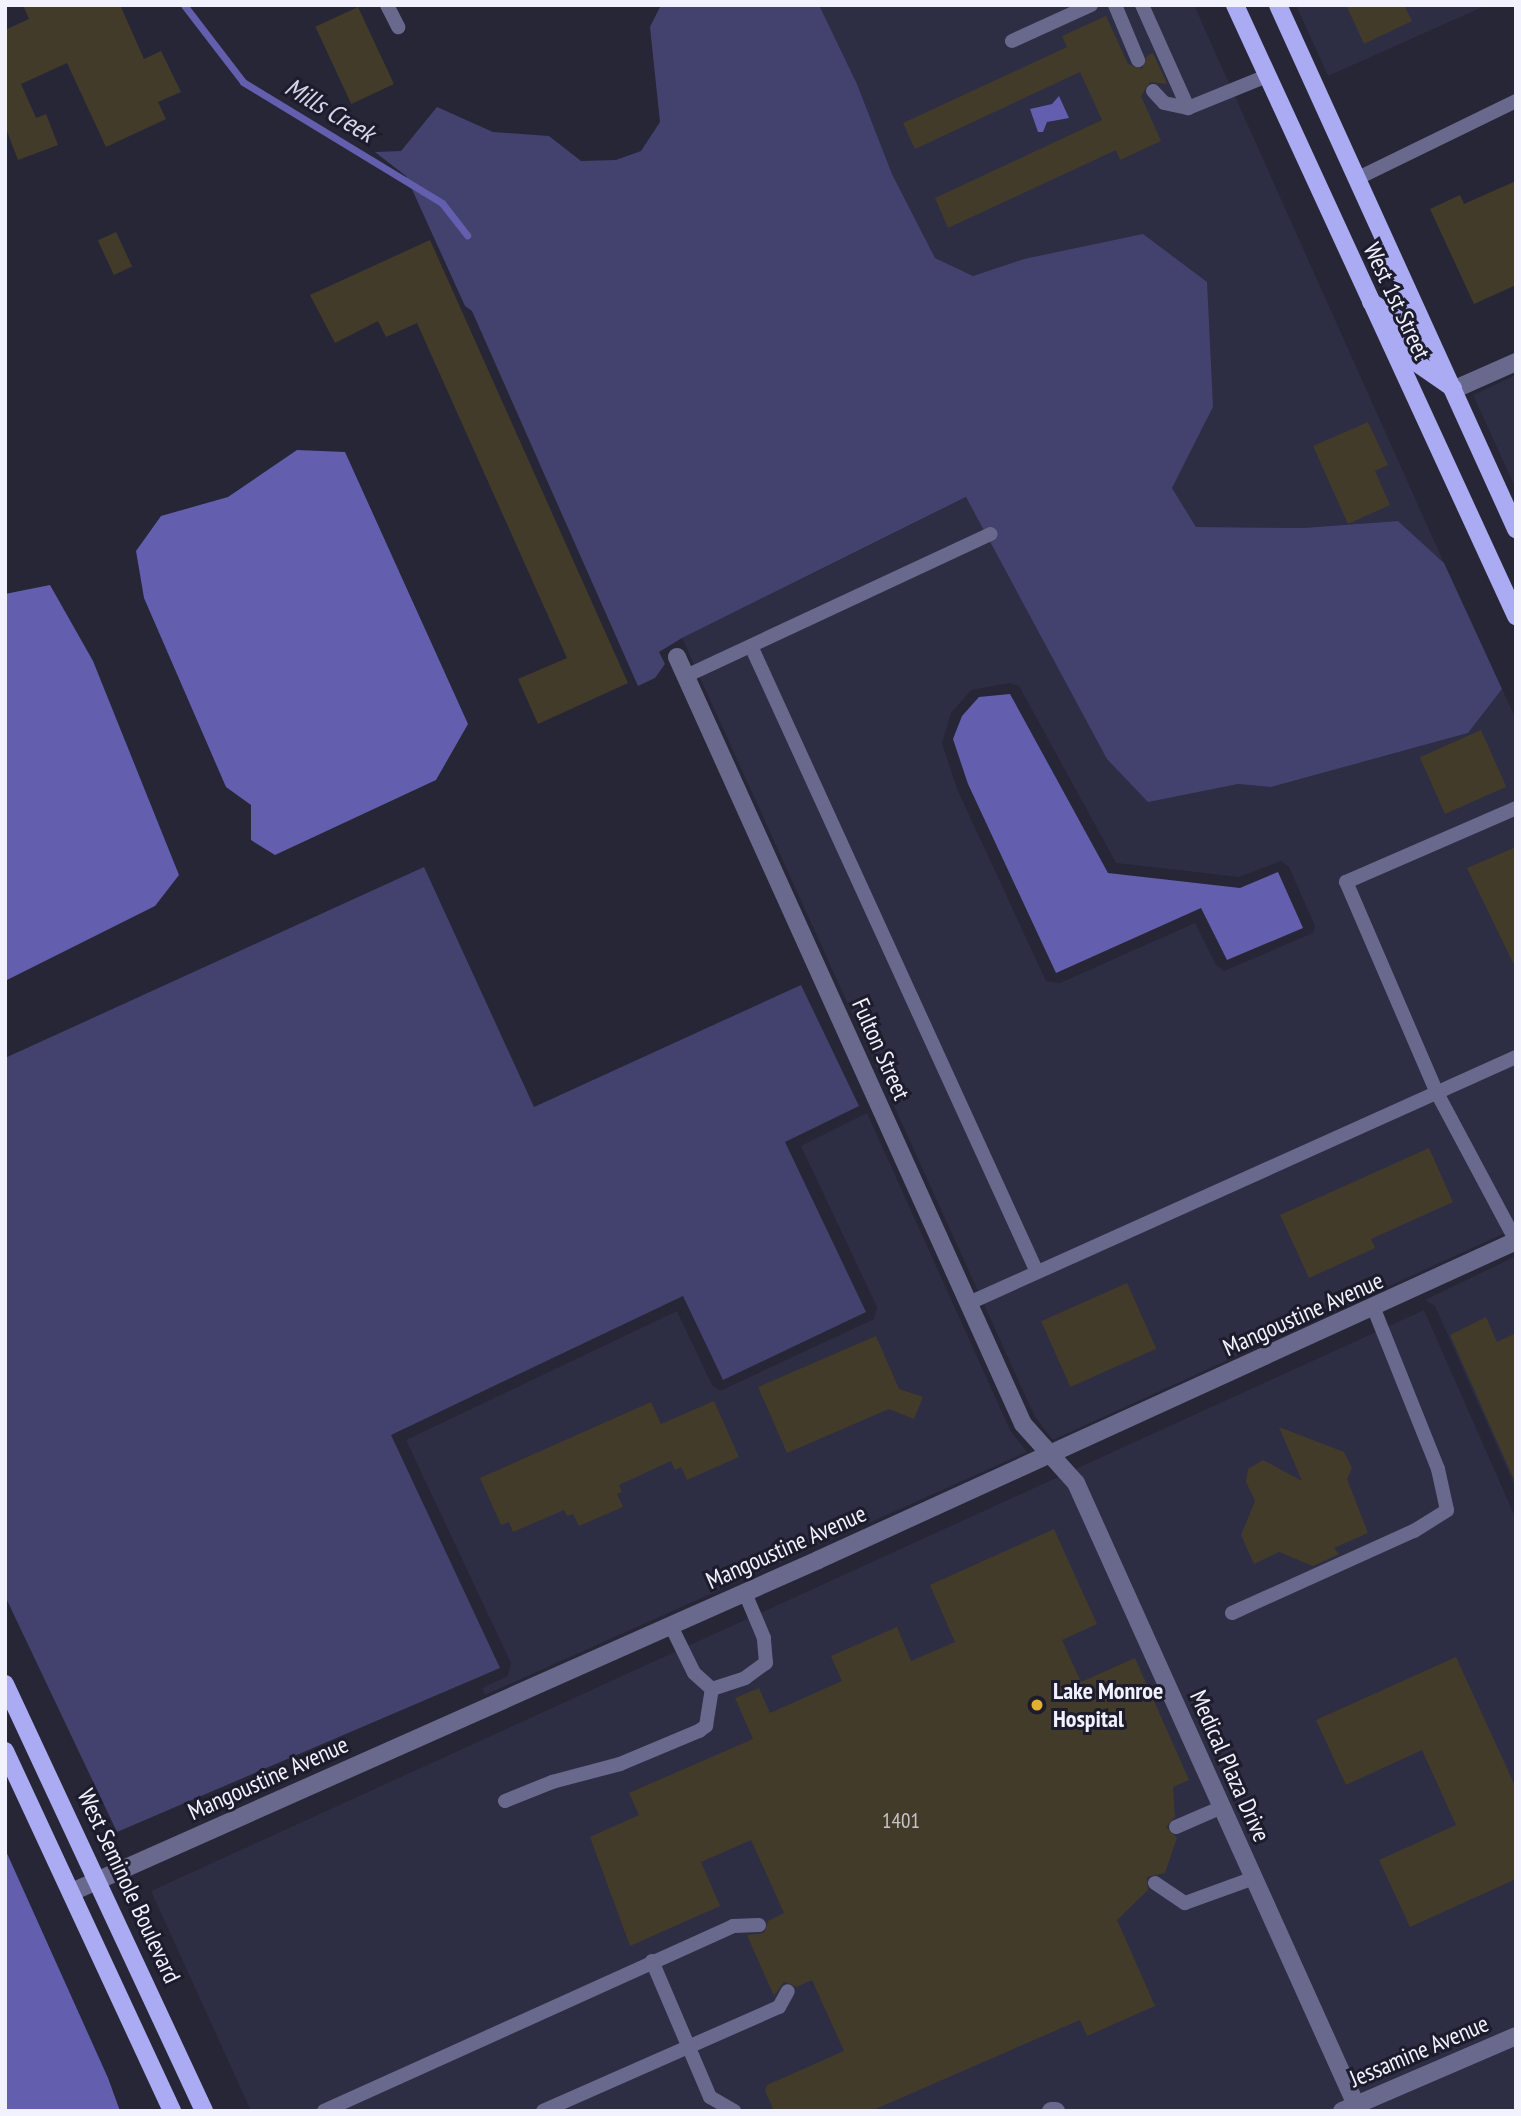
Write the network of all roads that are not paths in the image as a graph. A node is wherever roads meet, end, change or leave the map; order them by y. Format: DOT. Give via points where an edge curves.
graph roads {
  1 [pos="387,5"];
  2 [pos="1091,5"];
  3 [pos="1115,5"];
  4 [pos="1142,5"];
  5 [pos="1235,5"];
  6 [pos="1278,5"];
  7 [pos="398,27"];
  8 [pos="1013,41"];
  9 [pos="1138,60"];
  10 [pos="1267,76"];
  11 [pos="1153,91"];
  12 [pos="1516,101"];
  13 [pos="1188,108"];
  14 [pos="1356,179"];
  15 [pos="1371,302"];
  16 [pos="1516,362"];
  17 [pos="1455,389"];
  18 [pos="1516,530"];
  19 [pos="991,534"];
  20 [pos="1516,616"];
  21 [pos="751,646"];
  22 [pos="677,657"];
  23 [pos="686,676"];
  24 [pos="1516,808"];
  25 [pos="1516,1057"];
  26 [pos="1437,1093"];
  27 [pos="1516,1241"];
  28 [pos="1037,1272"];
  29 [pos="969,1303"];
  30 [pos="1374,1309"];
  31 [pos="1047,1456"];
  32 [pos="745,1593"];
  33 [pos="1231,1613"];
  34 [pos="671,1626"];
  35 [pos="5,1684"];
  36 [pos="712,1689"];
  37 [pos="5,1751"];
  38 [pos="505,1801"];
  39 [pos="1222,1807"];
  40 [pos="1176,1827"];
  41 [pos="1254,1878"];
  42 [pos="100,1879"];
  43 [pos="1155,1883"];
  44 [pos="74,1891"];
  45 [pos="759,1925"];
  46 [pos="652,1961"];
  47 [pos="788,1991"];
  48 [pos="1516,2036"];
  49 [pos="690,2045"];
  50 [pos="1349,2108"];
  51 [pos="173,2111"];
  52 [pos="204,2111"];
  53 [pos="324,2111"];
  54 [pos="543,2111"];
  55 [pos="734,2111"];
  1 -- 7 [label="lane"];
  2 -- 8 [label="lane"];
  3 -- 9 [label="lane"];
  4 -- 13 [label="lane"];
  5 -- 10 [label="main road, West 1st Street"];
  6 -- 14 [label="main road, West 1st Street"];
  10 -- 13 [label="lane"];
  10 -- 15 [label="main road, West 1st Street"];
  11 -- 13 [label="lane" via="1164,103"];
  12 -- 14 [label="lane"];
  14 -- 17 [label="main road, West 1st Street"];
  15 -- 17 [label="main road" via="1397,319 1417,363"];
  15 -- 20 [label="main road, West 1st Street"];
  16 -- 17 [label="street"];
  17 -- 18 [label="main road, West 1st Street"];
  19 -- 21 [label="lane"];
  21 -- 23 [label="lane"];
  21 -- 28 [label="lane"];
  22 -- 23 [label="street, Fulton Street"];
  23 -- 29 [label="street, Fulton Street"];
  24 -- 26 [label="lane" via="1346,882"];
  25 -- 26 [label="lane"];
  26 -- 27 [label="lane"];
  26 -- 28 [label="lane"];
  27 -- 30 [label="street, Mangoustine Avenue"];
  28 -- 29 [label="lane"];
  29 -- 31 [label="street, Fulton Street" via="1023,1424"];
  30 -- 31 [label="street, Mangoustine Avenue"];
  30 -- 33 [label="lane" via="1438,1469 1447,1510 1414,1531"];
  31 -- 32 [label="street, Mangoustine Avenue"];
  31 -- 39 [label="street, Medical Plaza Drive" via="1076,1483"];
  32 -- 34 [label="street, Mangoustine Avenue"];
  32 -- 36 [label="lane" via="764,1638 766,1663 745,1678"];
  34 -- 36 [label="lane" via="694,1672"];
  34 -- 42 [label="street, Mangoustine Avenue"];
  35 -- 42 [label="main road, West Seminole Boulevard"];
  36 -- 38 [label="lane" via="706,1726 699,1731 620,1764 552,1782"];
  37 -- 44 [label="main road"];
  39 -- 40 [label="lane"];
  39 -- 41 [label="street, Medical Plaza Drive"];
  41 -- 43 [label="lane" via="1185,1903"];
  41 -- 50 [label="street, Medical Plaza Drive"];
  42 -- 44 [label="street, Mangoustine Avenue"];
  42 -- 52 [label="main road, West Seminole Boulevard"];
  44 -- 51 [label="main road"];
  45 -- 46 [label="lane" via="740,1923"];
  46 -- 49 [label="lane"];
  46 -- 53 [label="lane"];
  47 -- 49 [label="lane" via="779,2007"];
  48 -- 50 [label="street, Jessamine Avenue"];
  49 -- 54 [label="lane"];
  49 -- 55 [label="lane" via="710,2098"];
}
